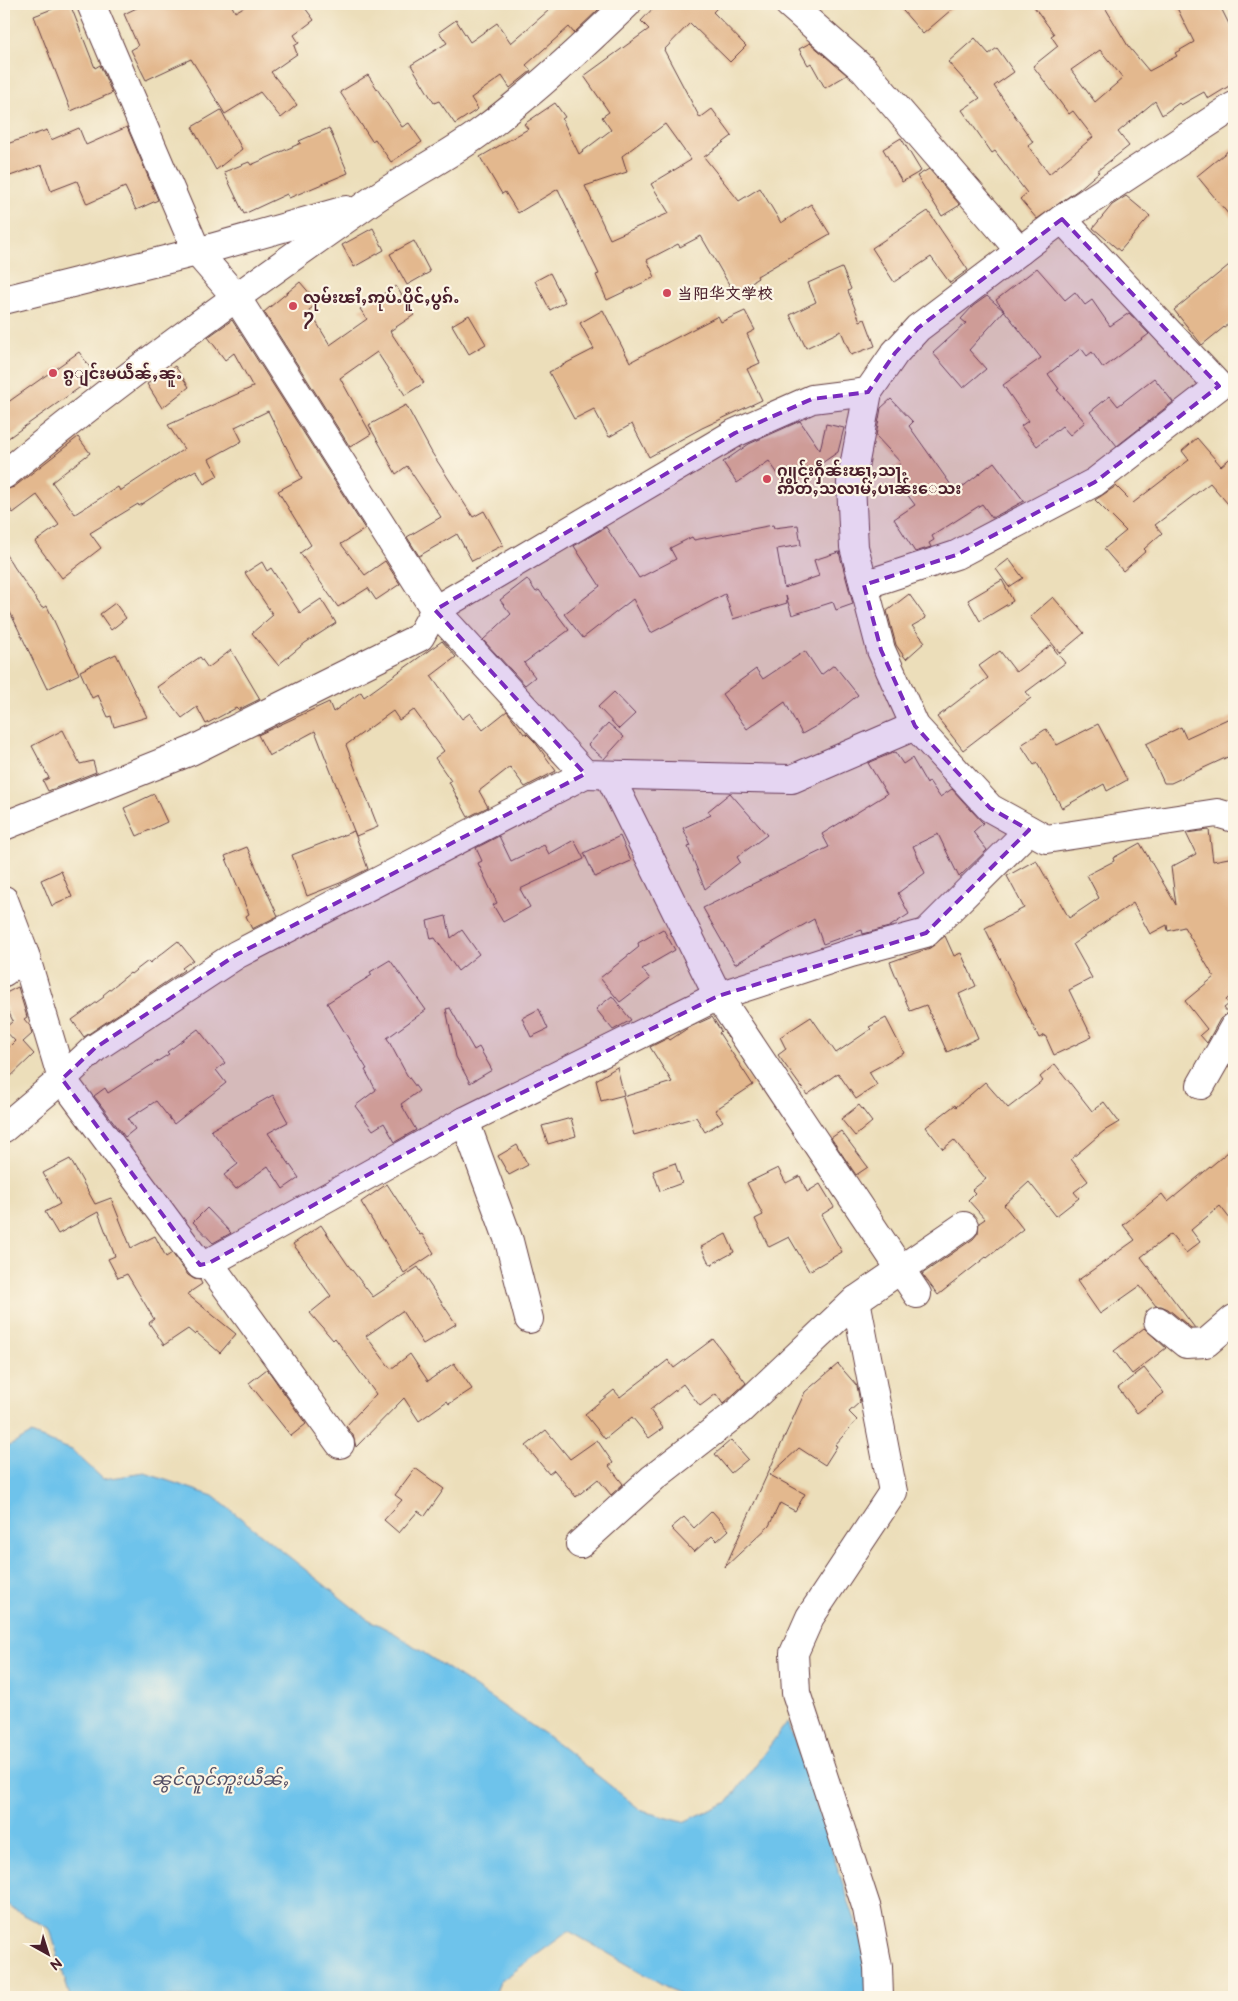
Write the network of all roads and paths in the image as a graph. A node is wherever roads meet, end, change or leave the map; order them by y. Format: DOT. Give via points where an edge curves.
graph roads {
  1 [pos="91,4"];
  2 [pos="627,4"];
  3 [pos="789,4"];
  4 [pos="1234,106"];
  5 [pos="365,205"];
  6 [pos="1062,219"];
  7 [pos="1020,251"];
  8 [pos="197,252"];
  9 [pos="236,297"];
  10 [pos="4,300"];
  11 [pos="868,392"];
  12 [pos="4,476"];
  13 [pos="864,584"];
  14 [pos="435,610"];
  15 [pos="915,726"];
  16 [pos="597,775"];
  17 [pos="1234,818"];
  18 [pos="4,826"];
  19 [pos="1029,830"];
  20 [pos="4,900"];
  21 [pos="25,955"];
  22 [pos="4,972"];
  23 [pos="718,996"];
  24 [pos="1234,1027"];
  25 [pos="62,1079"];
  26 [pos="1201,1085"];
  27 [pos="465,1121"];
  28 [pos="4,1128"];
  29 [pos="964,1226"];
  30 [pos="209,1264"];
  31 [pos="901,1270"];
  32 [pos="917,1294"];
  33 [pos="856,1300"];
  34 [pos="528,1319"];
  35 [pos="1234,1319"];
  36 [pos="1158,1321"];
  37 [pos="340,1444"];
  38 [pos="580,1544"];
  39 [pos="879,1997"];
  1 -- 8 [label="street"];
  2 -- 5 [label="street" via="581,48 482,132"];
  3 -- 7 [label="street" via="864,70"];
  4 -- 6 [label="street"];
  5 -- 8 [label="street"];
  5 -- 9 [label="street"];
  6 -- 7 [label="street"];
  6 -- 13 [label="street" via="1219,386 1095,482 956,555"];
  7 -- 11 [label="street" via="918,328 895,353"];
  8 -- 9 [label="street"];
  8 -- 10 [label="street"];
  9 -- 12 [label="street" via="53,435"];
  9 -- 14 [label="street"];
  11 -- 13 [label="street" via="851,483 854,547"];
  11 -- 14 [label="street" via="812,399 735,433"];
  13 -- 15 [label="street" via="882,650"];
  14 -- 16 [label="street"];
  14 -- 18 [label="street" via="420,637 190,751"];
  15 -- 16 [label="street" via="792,779"];
  15 -- 19 [label="street" via="990,808"];
  16 -- 23 [label="street"];
  16 -- 25 [label="street" via="236,955 95,1048"];
  17 -- 19 [label="street" via="1216,813 1046,840"];
  19 -- 23 [label="street" via="926,933 851,953"];
  20 -- 21 [label="street"];
  21 -- 22 [label="street"];
  21 -- 25 [label="street"];
  23 -- 27 [label="street"];
  23 -- 31 [label="street"];
  24 -- 26 [label="street"];
  25 -- 28 [label="street"];
  25 -- 30 [label="street" via="200,1264"];
  27 -- 30 [label="street"];
  27 -- 34 [label="street" via="509,1241"];
  29 -- 31 [label="street"];
  30 -- 37 [label="street"];
  31 -- 32 [label="street"];
  31 -- 33 [label="street"];
  33 -- 38 [label="street" via="738,1411 653,1478"];
  33 -- 39 [label="street" via="893,1492 810,1617 794,1653 796,1693 867,1909 878,1967"];
  35 -- 36 [label="street" via="1206,1343 1186,1344"];
}
